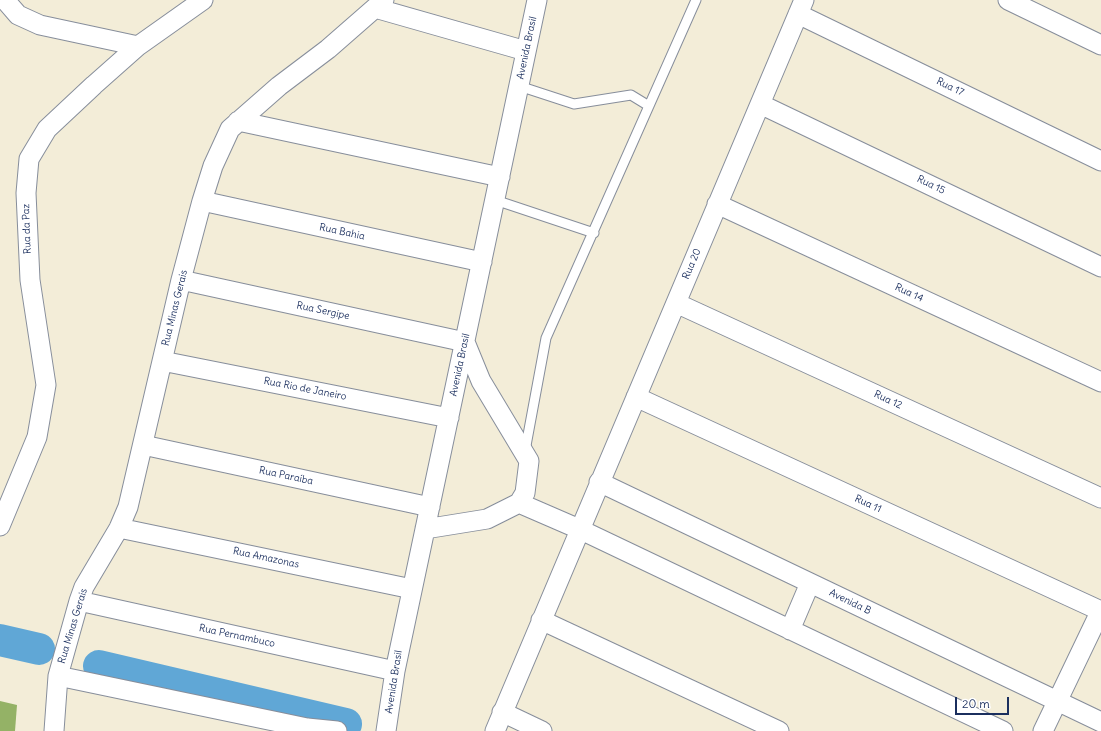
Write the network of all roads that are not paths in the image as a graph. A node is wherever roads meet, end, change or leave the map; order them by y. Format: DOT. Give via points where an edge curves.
graph roads {
  1 [pos="5,0"];
  2 [pos="203,0"];
  3 [pos="537,0"];
  4 [pos="696,0"];
  5 [pos="1012,1"];
  6 [pos="379,4"];
  7 [pos="801,7"];
  8 [pos="1101,45"];
  9 [pos="138,46"];
  10 [pos="526,51"];
  11 [pos="519,86"];
  12 [pos="760,104"];
  13 [pos="649,106"];
  14 [pos="238,121"];
  15 [pos="1101,161"];
  16 [pos="500,176"];
  17 [pos="494,200"];
  18 [pos="202,201"];
  19 [pos="718,204"];
  20 [pos="594,233"];
  21 [pos="482,262"];
  22 [pos="1101,267"];
  23 [pos="181,280"];
  24 [pos="676,302"];
  25 [pos="465,342"];
  26 [pos="162,361"];
  27 [pos="1101,382"];
  28 [pos="636,397"];
  29 [pos="448,418"];
  30 [pos="143,445"];
  31 [pos="524,454"];
  32 [pos="599,482"];
  33 [pos="1101,498"];
  34 [pos="519,503"];
  35 [pos="430,506"];
  36 [pos="0,526"];
  37 [pos="119,528"];
  38 [pos="425,529"];
  39 [pos="580,529"];
  40 [pos="810,583"];
  41 [pos="412,589"];
  42 [pos="79,601"];
  43 [pos="1101,610"];
  44 [pos="541,620"];
  45 [pos="790,630"];
  46 [pos="395,671"];
  47 [pos="58,676"];
  48 [pos="1058,701"];
  49 [pos="502,712"];
  50 [pos="1101,723"];
  51 [pos="54,731"];
  52 [pos="337,731"];
  53 [pos="386,731"];
  54 [pos="494,731"];
  55 [pos="542,731"];
  56 [pos="779,731"];
  57 [pos="1003,731"];
  58 [pos="1043,731"];
  59 [pos="1098,731"];
  1 -- 9 [label="street" via="18,15 40,25"];
  2 -- 9 [label="street, Rua da Paz"];
  3 -- 10 [label="street, Avenida Brasil"];
  4 -- 13 [label="lane"];
  5 -- 8 [label="street"];
  6 -- 10 [label="street"];
  6 -- 14 [label="street, Rua Minas Gerais" via="328,49"];
  7 -- 12 [label="street, Rua 20"];
  7 -- 15 [label="street, Rua 17"];
  9 -- 36 [label="street, Rua da Paz" via="47,129 29,159 26,193 30,280 46,385 37,437"];
  10 -- 11 [label="street, Avenida Brasil"];
  11 -- 13 [label="lane" via="574,104 631,95"];
  11 -- 16 [label="street, Avenida Brasil"];
  12 -- 19 [label="street, Rua 20"];
  12 -- 22 [label="street, Rua 15"];
  13 -- 20 [label="lane"];
  14 -- 16 [label="street"];
  14 -- 18 [label="street, Rua Minas Gerais" via="230,130 213,166"];
  16 -- 17 [label="street, Avenida Brasil"];
  17 -- 20 [label="lane"];
  17 -- 21 [label="street, Avenida Brasil"];
  18 -- 21 [label="street, Rua Bahia"];
  18 -- 23 [label="street, Rua Minas Gerais"];
  19 -- 24 [label="street, Rua 20"];
  19 -- 27 [label="street, Rua 14"];
  20 -- 31 [label="lane" via="546,338"];
  21 -- 25 [label="street, Avenida Brasil"];
  23 -- 25 [label="street, Rua Sergipe"];
  23 -- 26 [label="street, Rua Minas Gerais"];
  24 -- 28 [label="street, Rua 20"];
  24 -- 33 [label="street, Rua 12"];
  25 -- 29 [label="street, Avenida Brasil"];
  25 -- 31 [label="street" via="482,381"];
  26 -- 29 [label="street, Rua Rio de Janeiro"];
  26 -- 30 [label="street, Rua Minas Gerais"];
  28 -- 32 [label="street, Rua 20"];
  28 -- 43 [label="street, Rua 11"];
  29 -- 35 [label="street, Avenida Brasil"];
  30 -- 35 [label="street, Rua Paraíba"];
  30 -- 37 [label="street, Rua Minas Gerais" via="128,507"];
  31 -- 34 [label="street" via="529,461 526,493"];
  32 -- 39 [label="street, Rua 20"];
  32 -- 40 [label="street, Avenida B"];
  34 -- 38 [label="street" via="487,519"];
  34 -- 39 [label="street"];
  35 -- 38 [label="street, Avenida Brasil"];
  37 -- 41 [label="street, Rua Amazonas"];
  37 -- 42 [label="street, Rua Minas Gerais" via="84,587"];
  38 -- 41 [label="street, Avenida Brasil"];
  39 -- 44 [label="street, Rua 20"];
  39 -- 45 [label="street"];
  40 -- 45 [label="street"];
  40 -- 48 [label="street, Avenida B"];
  41 -- 46 [label="street, Avenida Brasil"];
  42 -- 46 [label="street, Rua Pernambuco"];
  42 -- 47 [label="street, Rua Minas Gerais"];
  43 -- 48 [label="street"];
  44 -- 49 [label="street, Rua 20"];
  44 -- 56 [label="street"];
  45 -- 57 [label="street"];
  46 -- 53 [label="street, Avenida Brasil"];
  47 -- 51 [label="street, Rua Minas Gerais"];
  47 -- 52 [label="street" via="306,728"];
  48 -- 50 [label="street, Avenida B"];
  48 -- 58 [label="street"];
  49 -- 54 [label="street, Rua 20"];
  49 -- 55 [label="street"];
  50 -- 59 [label="street"];
}
